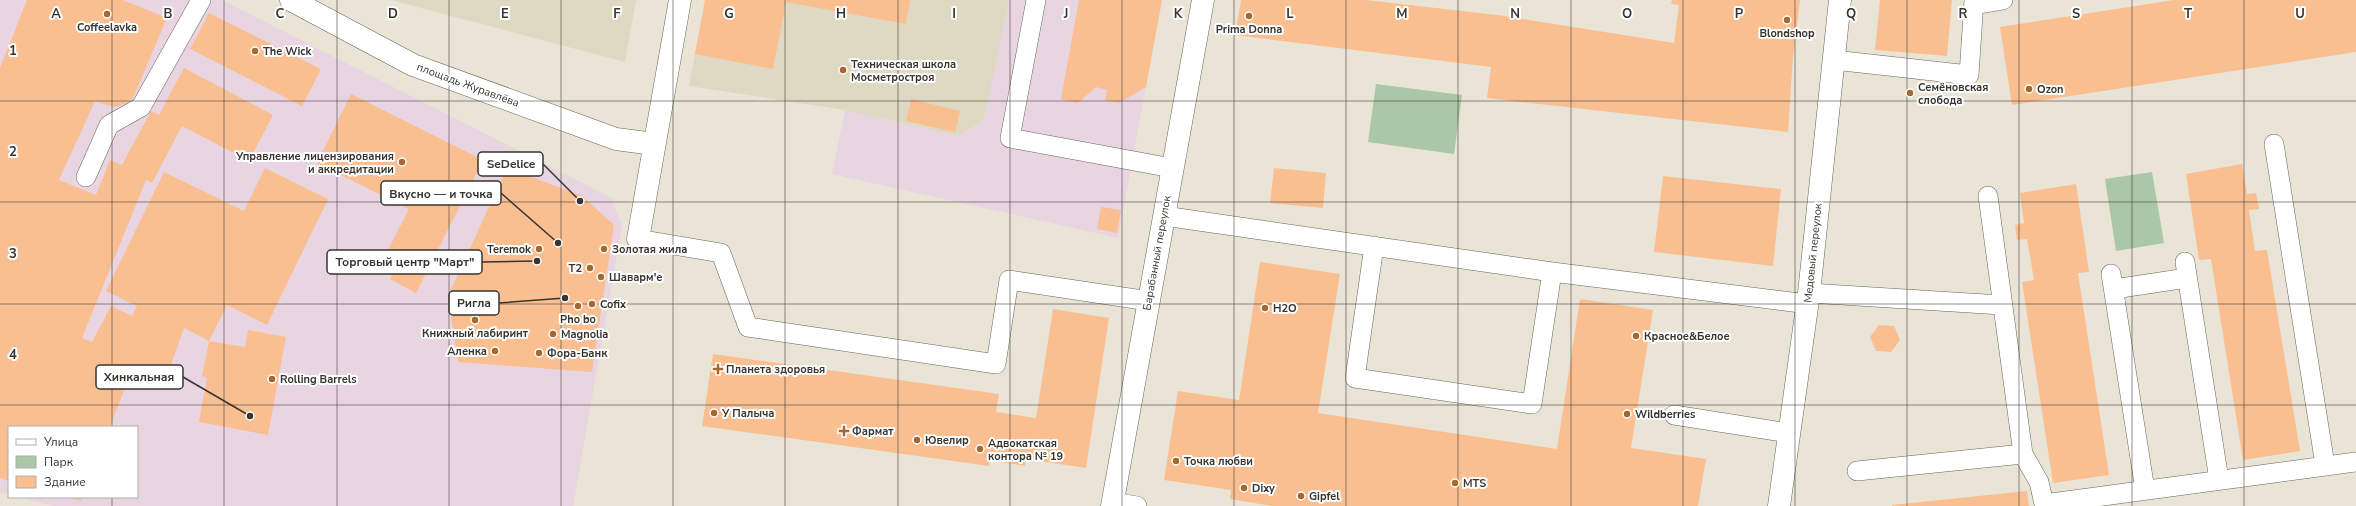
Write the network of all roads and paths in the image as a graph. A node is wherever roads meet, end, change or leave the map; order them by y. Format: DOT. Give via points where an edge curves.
graph roads {
  1 [pos="201,0"];
  2 [pos="291,0"];
  3 [pos="680,0"];
  4 [pos="1036,0"];
  5 [pos="1203,0"];
  6 [pos="1840,0"];
  7 [pos="2003,0"];
  8 [pos="1974,2"];
  9 [pos="1834,60"];
  10 [pos="654,144"];
  11 [pos="2274,144"];
  12 [pos="1172,168"];
  13 [pos="86,177"];
  14 [pos="1988,196"];
  15 [pos="1164,216"];
  16 [pos="638,239"];
  17 [pos="1374,246"];
  18 [pos="1552,272"];
  19 [pos="1808,298"];
  20 [pos="1149,301"];
  21 [pos="2002,305"];
  22 [pos="1674,415"];
  23 [pos="1789,433"];
  24 [pos="2023,454"];
  25 [pos="2356,462"];
  26 [pos="2325,466"];
  27 [pos="1857,471"];
  28 [pos="2219,480"];
  29 [pos="2145,490"];
  30 [pos="1112,504"];
  31 [pos="1137,506"];
  32 [pos="1779,506"];
  1 -- 13 [label="lane" via="140,107 109,125"];
  2 -- 10 [label="street, площадь Журавлёва" via="412,65 616,139"];
  3 -- 10 [label="street"];
  4 -- 12 [label="lane" via="1010,138"];
  5 -- 12 [label="street, Барабанный переулок"];
  6 -- 9 [label="street, Медовый переулок"];
  7 -- 8 [label="lane"];
  8 -- 9 [label="lane" via="1968,75"];
  9 -- 19 [label="street, Медовый переулок"];
  10 -- 16 [label="street"];
  11 -- 26 [label="lane"];
  12 -- 15 [label="street, Барабанный переулок"];
  14 -- 21 [label="lane"];
  15 -- 17 [label="lane"];
  15 -- 20 [label="street, Барабанный переулок"];
  16 -- 20 [label="lane" via="721,253 748,327 996,364 1009,280"];
  17 -- 18 [label="lane"];
  17 -- 18 [label="lane" via="1355,378 1524,403 1532,404"];
  18 -- 19 [label="lane"];
  19 -- 21 [label="lane"];
  19 -- 23 [label="street, Медовый переулок"];
  20 -- 30 [label="street, Барабанный переулок"];
  21 -- 24 [label="lane"];
  22 -- 23 [label="lane"];
  23 -- 32 [label="street, Медовый переулок"];
  24 -- 27 [label="lane"];
  24 -- 29 [label="lane" via="2039,482 2044,504"];
  25 -- 26 [label="lane"];
  26 -- 28 [label="lane"];
  28 -- 29 [label="lane"];
  28 -- 29 [label="lane" via="2186,270 2113,282"];
  30 -- 31 [label="lane"];
}
